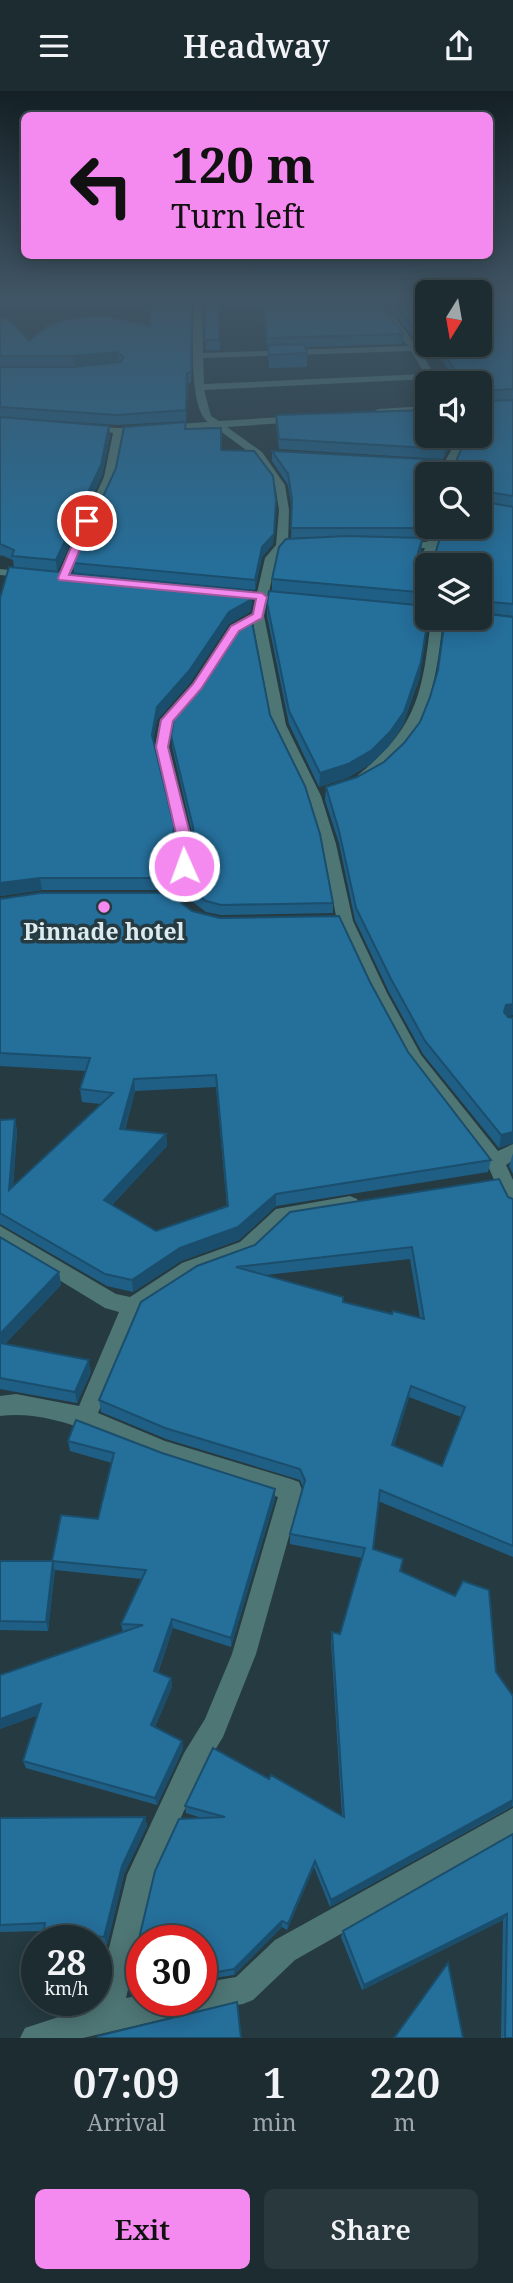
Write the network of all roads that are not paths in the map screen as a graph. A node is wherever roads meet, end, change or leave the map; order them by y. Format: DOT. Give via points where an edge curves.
graph roads {
  1 [pos="200,390"];
  2 [pos="415,410"];
  3 [pos="371,413"];
  4 [pos="316,417"];
  5 [pos="218,425"];
  6 [pos="78,427"];
  7 [pos="118,431"];
  8 [pos="258,454"];
  9 [pos="272,455"];
  10 [pos="433,539"];
  11 [pos="391,544"];
  12 [pos="295,545"];
  13 [pos="430,545"];
  14 [pos="282,546"];
  15 [pos="428,553"];
  16 [pos="0,572"];
  17 [pos="51,577"];
  18 [pos="76,579"];
  19 [pos="222,593"];
  20 [pos="262,597"];
  21 [pos="302,601"];
  22 [pos="410,611"];
  23 [pos="415,612"];
  24 [pos="258,616"];
  25 [pos="429,630"];
  26 [pos="354,785"];
  27 [pos="191,911"];
  28 [pos="513,1151"];
  29 [pos="496,1175"];
  30 [pos="368,1201"];
  31 [pos="513,1202"];
  32 [pos="0,1234"];
  33 [pos="132,1306"];
  34 [pos="0,1406"];
  35 [pos="85,1417"];
  36 [pos="513,1821"];
  37 [pos="112,1995"];
  38 [pos="217,1995"];
  39 [pos="107,2016"];
  40 [pos="35,2038"];
  1 -- 5 [label="street" via="207,417"];
  2 -- 3 [label="street"];
  4 -- 5 [label="street"];
  5 -- 7 [label="street"];
  5 -- 8 [label="street"];
  6 -- 7 [label="street"];
  7 -- 17 [label="street" via="109,477"];
  8 -- 9 [label="street"];
  8 -- 14 [label="street" via="279,485 284,510"];
  10 -- 13 [label="street"];
  11 -- 13 [label="street"];
  12 -- 14 [label="street"];
  13 -- 15 [label="street"];
  14 -- 20 [label="street" via="271,558"];
  16 -- 17 [label="street"];
  17 -- 18 [label="street"];
  19 -- 20 [label="street"];
  20 -- 21 [label="street"];
  20 -- 24 [label="street"];
  22 -- 23 [label="street"];
  24 -- 27 [label="street" via="235,628 197,687 167,720 162,747 184,838 184,866 168,898"];
  24 -- 29 [label="street" via="279,725 321,794 338,921 415,1059"];
  25 -- 26 [label="street" via="429,688 417,717 405,741"];
  28 -- 29 [label="street"];
  29 -- 31 [label="street"];
  30 -- 33 [label="street" via="284,1215 247,1248 190,1269"];
  32 -- 33 [label="street" via="112,1302"];
  33 -- 35 [label="street"];
  34 -- 35 [label="street" via="16,1404"];
  35 -- 37 [label="street" via="165,1451 291,1490 244,1654 214,1728 193,1762 141,1875"];
  36 -- 38 [label="street" via="296,1944 243,1990"];
  39 -- 40 [label="street"];
}
